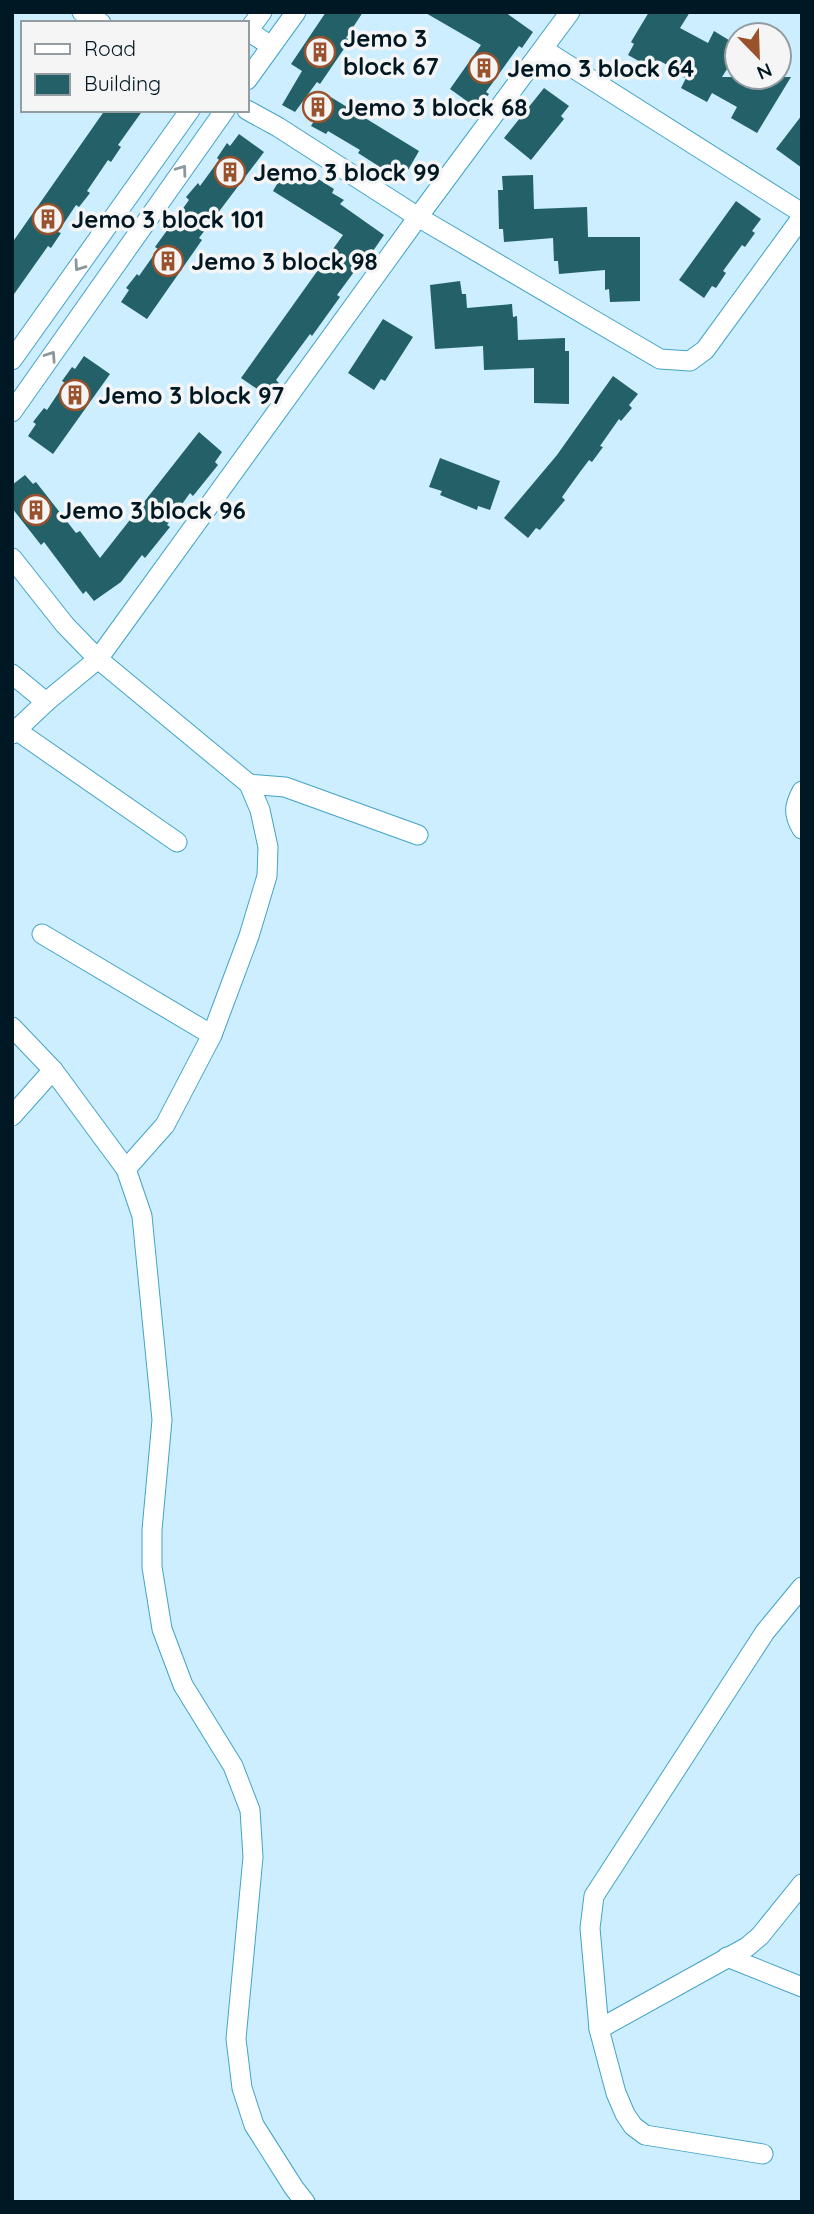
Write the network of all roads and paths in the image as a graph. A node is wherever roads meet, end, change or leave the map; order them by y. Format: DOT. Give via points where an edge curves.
graph roads {
  1 [pos="82,12"];
  2 [pos="262,12"];
  3 [pos="296,12"];
  4 [pos="570,12"];
  5 [pos="98,21"];
  6 [pos="248,30"];
  7 [pos="248,32"];
  8 [pos="271,46"];
  9 [pos="543,49"];
  10 [pos="248,79"];
  11 [pos="248,111"];
  12 [pos="189,112"];
  13 [pos="224,112"];
  14 [pos="802,215"];
  15 [pos="418,217"];
  16 [pos="12,360"];
  17 [pos="12,412"];
  18 [pos="12,558"];
  19 [pos="98,659"];
  20 [pos="12,674"];
  21 [pos="46,702"];
  22 [pos="14,732"];
  23 [pos="249,784"];
  24 [pos="802,791"];
  25 [pos="802,829"];
  26 [pos="418,835"];
  27 [pos="177,842"];
  28 [pos="42,934"];
  29 [pos="12,1027"];
  30 [pos="212,1035"];
  31 [pos="53,1070"];
  32 [pos="12,1116"];
  33 [pos="126,1169"];
  34 [pos="802,1587"];
  35 [pos="802,1884"];
  36 [pos="727,1957"];
  37 [pos="802,1987"];
  38 [pos="599,2029"];
  39 [pos="762,2154"];
  40 [pos="305,2202"];
  1 -- 5 [label="street"];
  2 -- 6 [label="street"];
  3 -- 8 [label="street"];
  4 -- 9 [label="street"];
  7 -- 8 [label="street"];
  8 -- 10 [label="street"];
  9 -- 14 [label="street"];
  9 -- 15 [label="street"];
  11 -- 15 [label="street"];
  12 -- 16 [label="street, one-way"];
  17 -- 13 [label="street, one-way"];
  14 -- 15 [label="street" via="705,350 690,360 673,361 660,359"];
  15 -- 19 [label="street"];
  18 -- 19 [label="street"];
  19 -- 21 [label="street"];
  19 -- 23 [label="street"];
  20 -- 21 [label="street"];
  21 -- 22 [label="street"];
  22 -- 27 [label="street"];
  23 -- 26 [label="street" via="285,787"];
  23 -- 30 [label="street" via="268,847 267,876"];
  24 -- 25 [label="street" via="794,817"];
  28 -- 30 [label="street"];
  29 -- 31 [label="street"];
  30 -- 33 [label="street" via="165,1125"];
  31 -- 32 [label="street"];
  31 -- 33 [label="street"];
  33 -- 40 [label="street" via="142,1216 162,1420 152,1530 152,1567 162,1629 183,1685 233,1766 250,1810 253,1857 236,2039 242,2088 254,2125"];
  34 -- 38 [label="street" via="765,1632 594,1896 590,1928"];
  35 -- 36 [label="street" via="760,1936"];
  36 -- 37 [label="street"];
  36 -- 38 [label="street"];
  38 -- 39 [label="street" via="616,2093 633,2126 645,2134"];
}
